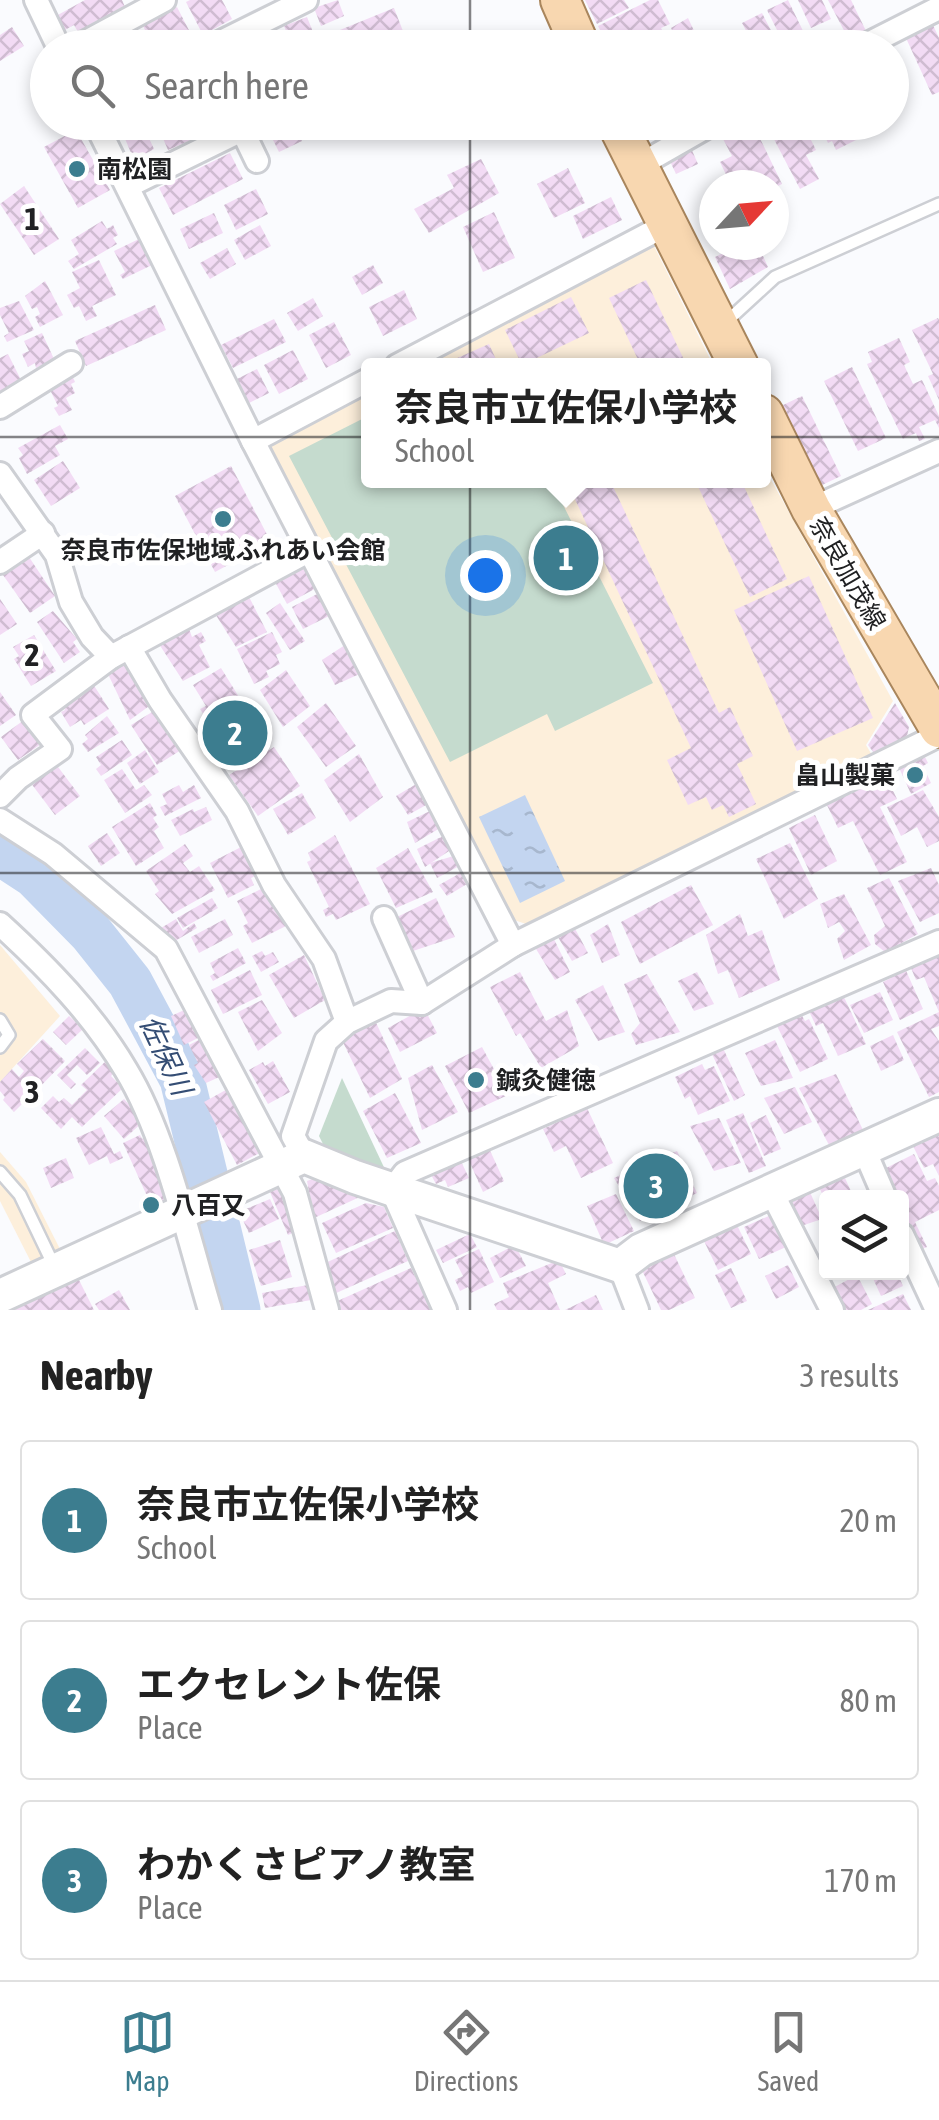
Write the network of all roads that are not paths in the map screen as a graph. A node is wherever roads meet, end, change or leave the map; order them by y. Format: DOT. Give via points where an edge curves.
graph roads {
  1 [pos="36,0"];
  2 [pos="164,0"];
  3 [pos="306,0"];
  4 [pos="560,0"];
  5 [pos="939,8"];
  6 [pos="50,30"];
  7 [pos="108,30"];
  8 [pos="245,30"];
  9 [pos="573,30"];
  10 [pos="896,30"];
  11 [pos="104,140"];
  12 [pos="222,140"];
  13 [pos="247,140"];
  14 [pos="625,140"];
  15 [pos="683,140"];
  16 [pos="257,161"];
  17 [pos="638,166"];
  18 [pos="128,186"];
  19 [pos="939,204"];
  20 [pos="668,224"];
  21 [pos="720,328"];
  22 [pos="411,358"];
  23 [pos="735,358"];
  24 [pos="71,363"];
  25 [pos="361,384"];
  26 [pos="0,407"];
  27 [pos="771,428"];
  28 [pos="253,441"];
  29 [pos="939,451"];
  30 [pos="0,474"];
  31 [pos="811,509"];
  32 [pos="43,533"];
  33 [pos="310,550"];
  34 [pos="0,562"];
  35 [pos="120,652"];
  36 [pos="939,732"];
  37 [pos="0,796"];
  38 [pos="0,820"];
  39 [pos="384,918"];
  40 [pos="0,924"];
  41 [pos="939,942"];
  42 [pos="512,945"];
  43 [pos="422,1003"];
  44 [pos="0,1020"];
  45 [pos="346,1022"];
  46 [pos="0,1047"];
  47 [pos="939,1115"];
  48 [pos="864,1148"];
  49 [pos="293,1162"];
  50 [pos="0,1172"];
  51 [pos="770,1189"];
  52 [pos="392,1190"];
  53 [pos="882,1190"];
  54 [pos="180,1213"];
  55 [pos="909,1250"];
  56 [pos="620,1266"];
  57 [pos="55,1268"];
  58 [pos="0,1296"];
  59 [pos="210,1310"];
  60 [pos="327,1310"];
  61 [pos="446,1310"];
  62 [pos="637,1310"];
  63 [pos="832,1310"];
  64 [pos="937,1310"];
  1 -- 6 [label="street"];
  2 -- 7 [label="street"];
  3 -- 8 [label="street"];
  4 -- 9 [label="main road"];
  5 -- 10 [label="street"];
  11 -- 18 [label="street"];
  12 -- 18 [label="street"];
  13 -- 16 [label="street"];
  14 -- 17 [label="main road"];
  15 -- 17 [label="street"];
  17 -- 20 [label="main road"];
  18 -- 28 [label="street"];
  19 -- 21 [label="lane" via="775,277"];
  20 -- 21 [label="main road"];
  20 -- 22 [label="street"];
  21 -- 23 [label="main road"];
  24 -- 26 [label="street"];
  25 -- 28 [label="street"];
  27 -- 31 [label="main road, 奈良加茂線"];
  28 -- 33 [label="street"];
  29 -- 31 [label="street"];
  30 -- 32 [label="street"];
  31 -- 36 [label="main road, 奈良加茂線"];
  32 -- 34 [label="street"];
  32 -- 35 [label="street" via="92,637"];
  33 -- 35 [label="street"];
  33 -- 42 [label="street"];
  35 -- 37 [label="street" via="33,715 60,750"];
  35 -- 45 [label="street" via="238,810 274,885 324,959"];
  36 -- 42 [label="street"];
  38 -- 49 [label="street" via="53,854 166,949"];
  39 -- 43 [label="street"];
  40 -- 54 [label="street" via="50,970 128,1072"];
  41 -- 52 [label="street" via="405,1172"];
  42 -- 43 [label="street"];
  43 -- 45 [label="street" via="391,1001"];
  44 -- 46 [label="lane" via="8,1035"];
  45 -- 49 [label="street" via="326,1041 294,1136"];
  47 -- 48 [label="street"];
  48 -- 51 [label="street"];
  48 -- 53 [label="street"];
  49 -- 52 [label="street"];
  49 -- 54 [label="street"];
  49 -- 60 [label="street"];
  50 -- 57 [label="lane" via="20,1195"];
  51 -- 56 [label="street"];
  51 -- 63 [label="street"];
  52 -- 56 [label="street"];
  52 -- 61 [label="street"];
  54 -- 57 [label="street"];
  54 -- 59 [label="street"];
  55 -- 64 [label="street"];
  56 -- 62 [label="street"];
  57 -- 58 [label="street"];
}
